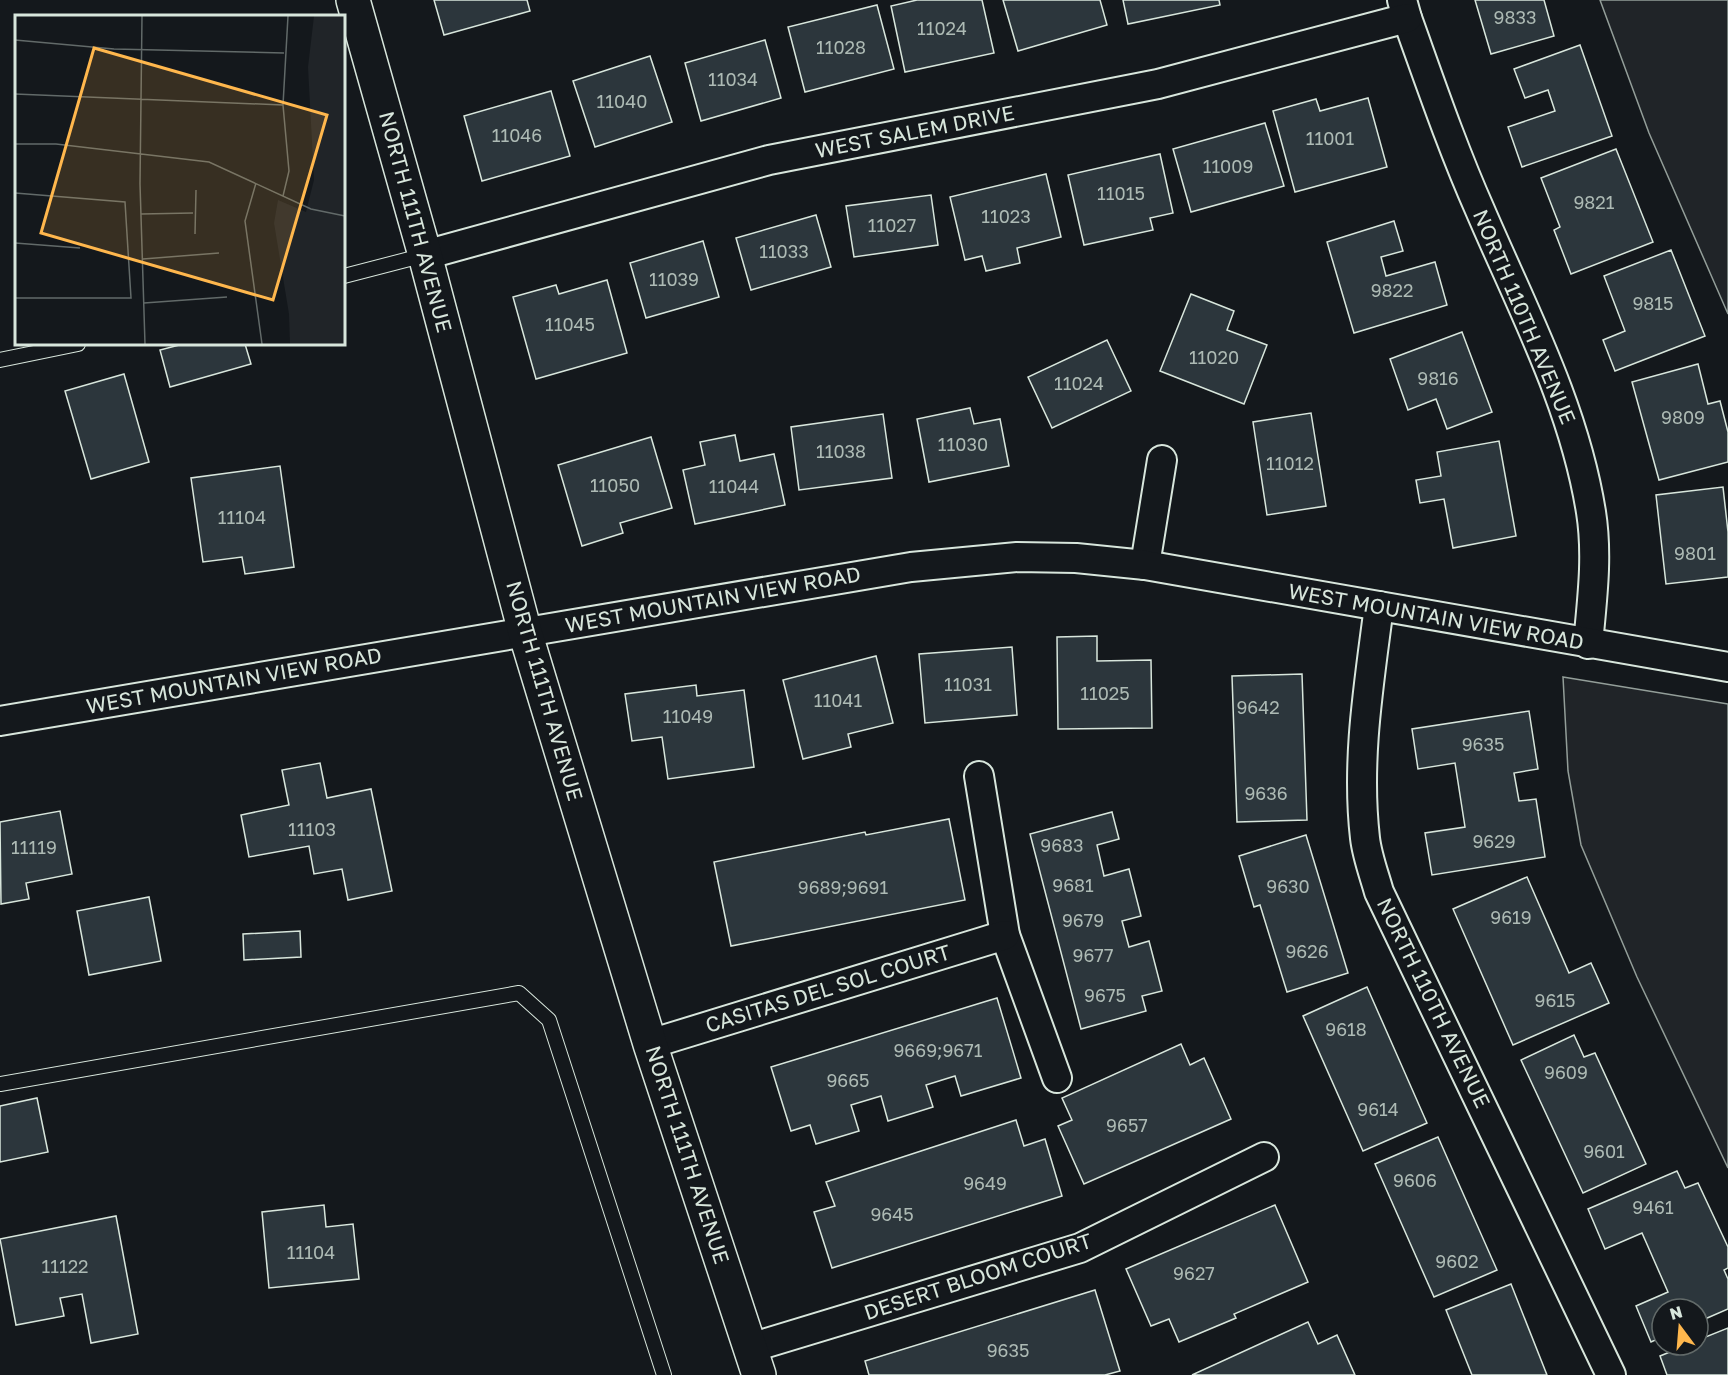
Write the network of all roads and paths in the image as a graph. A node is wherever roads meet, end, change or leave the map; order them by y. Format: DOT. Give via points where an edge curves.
graph roads {
  1 [pos="353,0"];
  2 [pos="1405,9"];
  3 [pos="425,255"];
  4 [pos="345,276"];
  5 [pos="73,345"];
  6 [pos="0,360"];
  7 [pos="1162,460"];
  8 [pos="1145,565"];
  9 [pos="1379,606"];
  10 [pos="525,632"];
  11 [pos="1588,644"];
  12 [pos="1728,667"];
  13 [pos="0,721"];
  14 [pos="979,776"];
  15 [pos="1005,935"];
  16 [pos="651,1044"];
  17 [pos="1057,1078"];
  18 [pos="0,1084"];
  19 [pos="1264,1156"];
  20 [pos="755,1361"];
  21 [pos="664,1375"];
  22 [pos="1611,1375"];
  1 -- 3 [label="street, NORTH 111TH AVENUE"];
  2 -- 3 [label="street, WEST SALEM DRIVE" via="1158,84 769,160"];
  2 -- 11 [label="street, NORTH 110TH AVENUE" via="1464,173 1561,396 1580,456 1594,547"];
  3 -- 4 [label="lane"];
  3 -- 10 [label="street, NORTH 111TH AVENUE"];
  5 -- 6 [label="lane"];
  7 -- 8 [label="street"];
  8 -- 9 [label="street, WEST MOUNTAIN VIEW ROAD"];
  8 -- 10 [label="street, WEST MOUNTAIN VIEW ROAD" via="1029,557 954,562"];
  9 -- 11 [label="street, WEST MOUNTAIN VIEW ROAD"];
  9 -- 22 [label="street, NORTH 110TH AVENUE" via="1362,734 1362,787 1365,840 1379,892"];
  10 -- 13 [label="street, WEST MOUNTAIN VIEW ROAD"];
  10 -- 16 [label="street, NORTH 111TH AVENUE"];
  11 -- 12 [label="street, WEST MOUNTAIN VIEW ROAD"];
  14 -- 15 [label="street"];
  15 -- 16 [label="street, CASITAS DEL SOL COURT"];
  15 -- 17 [label="street"];
  16 -- 20 [label="street, NORTH 111TH AVENUE"];
  18 -- 21 [label="lane" via="519,993 549,1020"];
  19 -- 20 [label="street, DESERT BLOOM COURT" via="1080,1248"];
}
